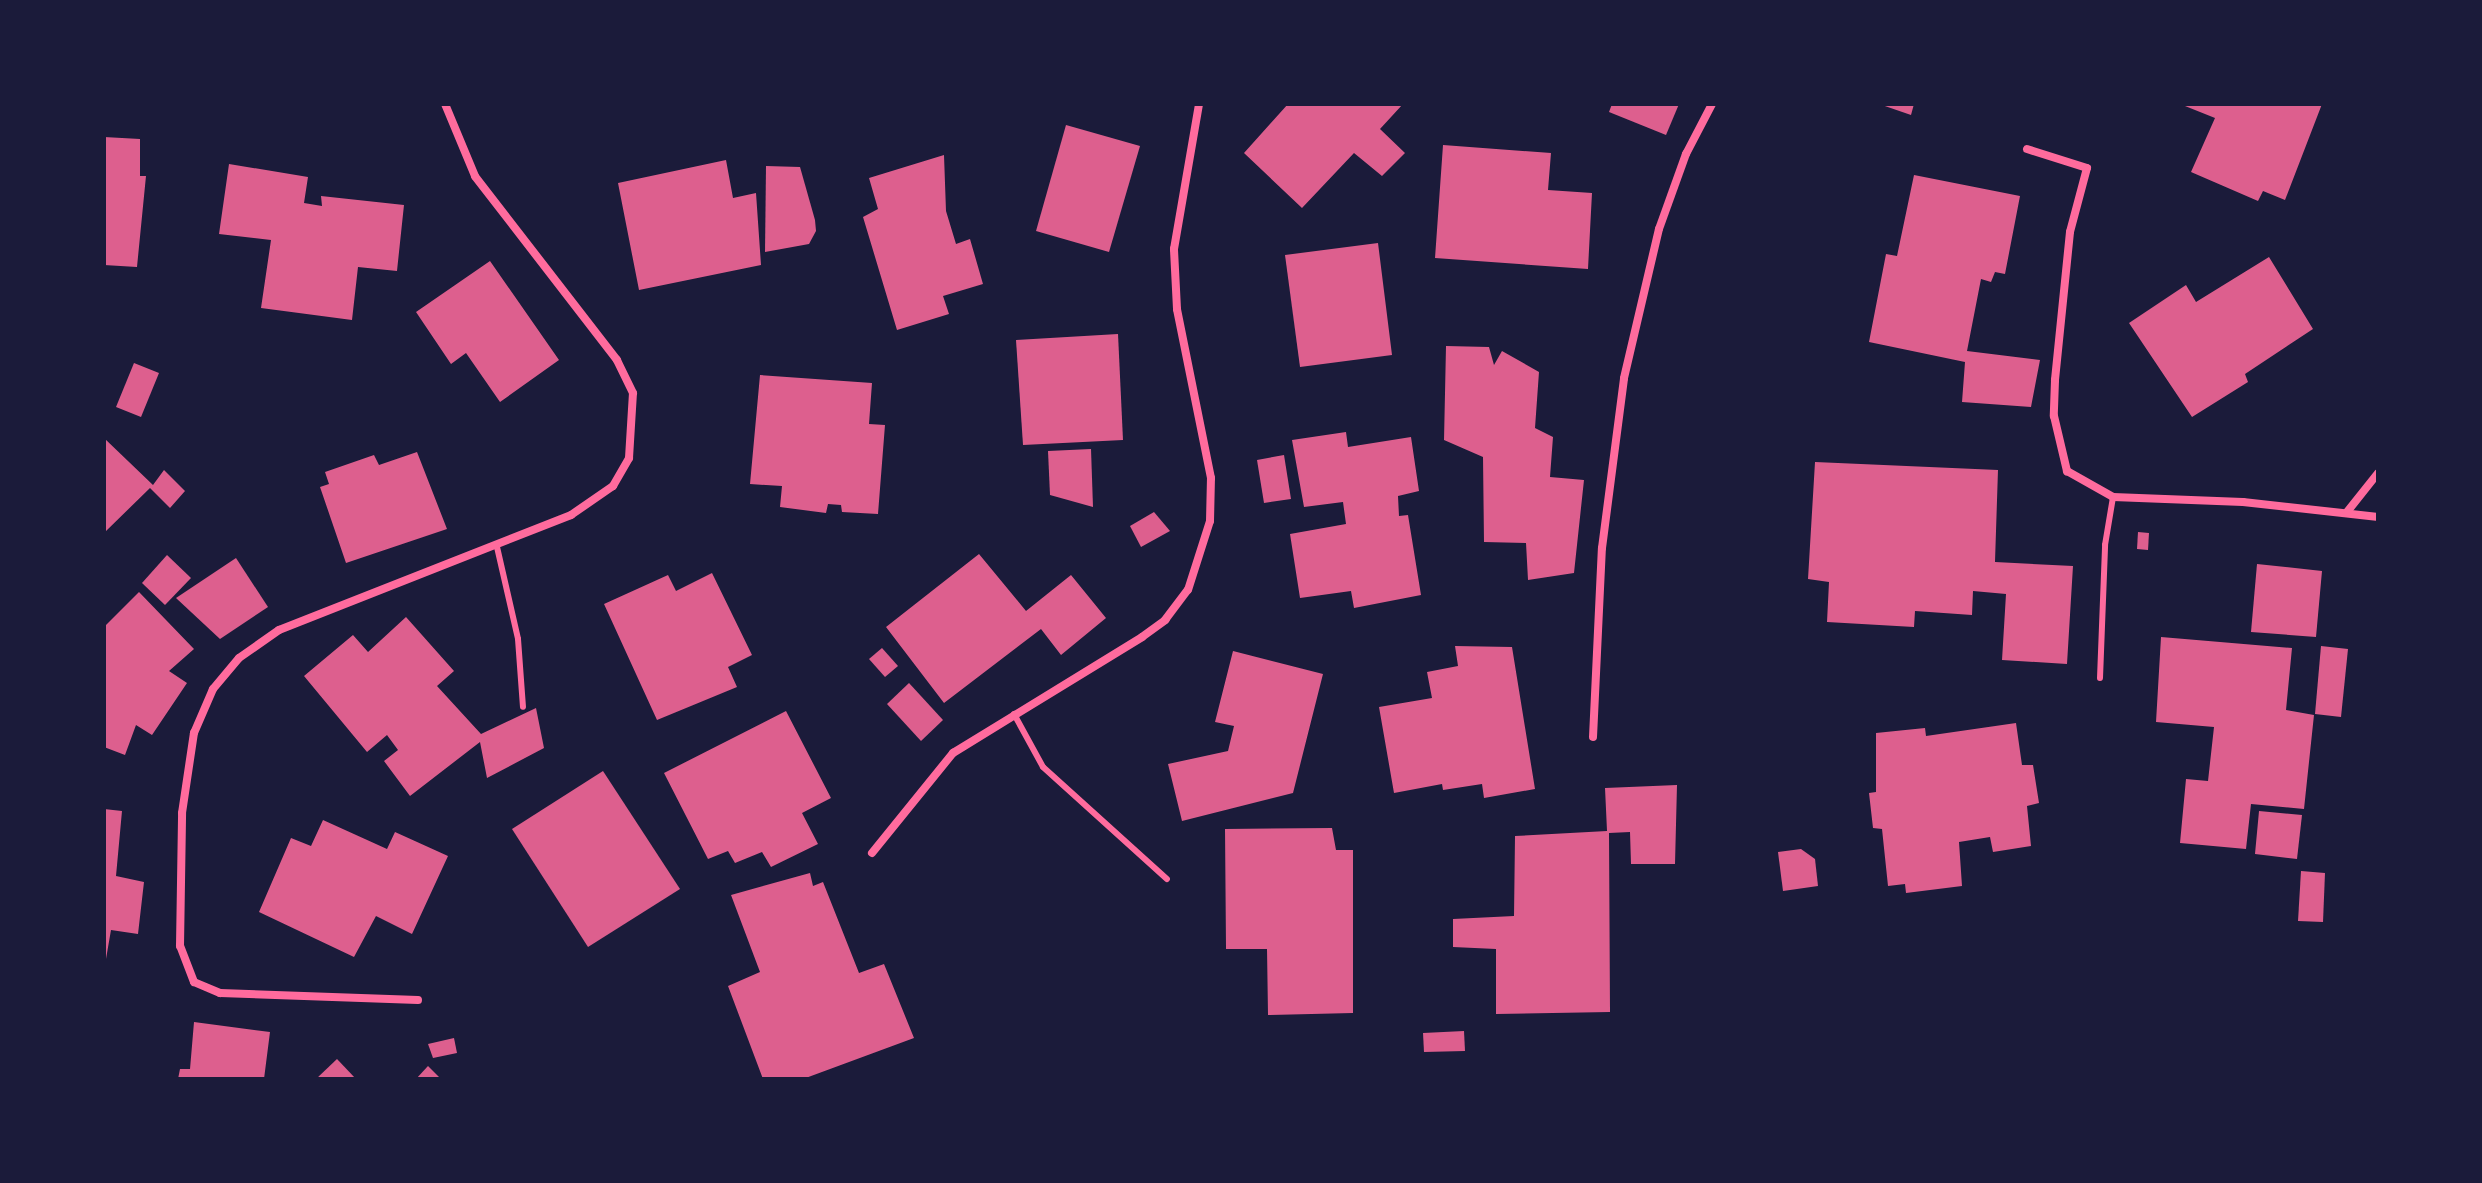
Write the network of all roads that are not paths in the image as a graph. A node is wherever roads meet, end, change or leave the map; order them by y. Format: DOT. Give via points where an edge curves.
graph roads {
  1 [pos="445,104"];
  2 [pos="1199,104"];
  3 [pos="1712,104"];
  4 [pos="2027,149"];
  5 [pos="2378,473"];
  6 [pos="2113,497"];
  7 [pos="2347,512"];
  8 [pos="2378,517"];
  9 [pos="497,547"];
  10 [pos="2100,678"];
  11 [pos="523,707"];
  12 [pos="1013,713"];
  13 [pos="1593,737"];
  14 [pos="872,853"];
  15 [pos="1167,879"];
  16 [pos="418,1000"];
  1 -- 9 [label="street" via="475,176 617,360 633,393 635,426 629,458 613,486 571,515"];
  2 -- 12 [label="street" via="1174,249 1177,309 1211,478 1210,521 1201,559 1188,590 1165,620"];
  3 -- 13 [label="street" via="1686,154 1659,229 1624,378 1602,548"];
  4 -- 6 [label="street" via="2087,168 2070,232 2054,416 2067,471"];
  5 -- 7 [label="street"];
  6 -- 7 [label="street"];
  6 -- 10 [label="lane" via="2105,545"];
  7 -- 8 [label="street"];
  9 -- 11 [label="lane" via="518,639"];
  9 -- 16 [label="street" via="382,586 279,630 239,658 213,689 194,733 182,813 180,946 194,982 220,993"];
  12 -- 14 [label="street" via="953,753"];
  12 -- 15 [label="lane" via="1043,767"];
}
